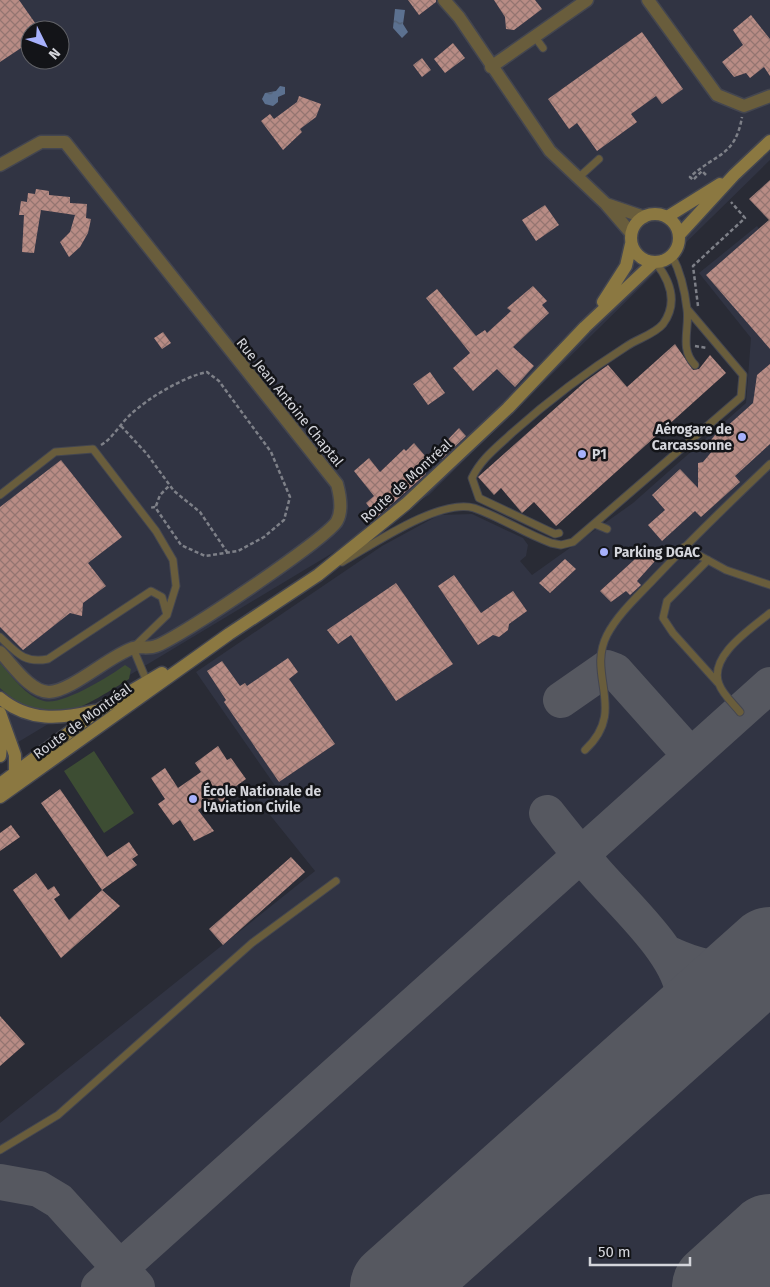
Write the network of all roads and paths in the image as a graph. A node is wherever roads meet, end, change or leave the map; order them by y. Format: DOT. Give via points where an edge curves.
graph roads {
  1 [pos="444,0"];
  2 [pos="587,0"];
  3 [pos="648,0"];
  4 [pos="535,37"];
  5 [pos="543,48"];
  6 [pos="491,67"];
  7 [pos="770,96"];
  8 [pos="744,106"];
  9 [pos="770,141"];
  10 [pos="599,159"];
  11 [pos="0,165"];
  12 [pos="706,175"];
  13 [pos="734,175"];
  14 [pos="578,178"];
  15 [pos="731,202"];
  16 [pos="606,204"];
  17 [pos="644,217"];
  18 [pos="667,217"];
  19 [pos="679,235"];
  20 [pos="631,239"];
  21 [pos="672,256"];
  22 [pos="654,263"];
  23 [pos="699,308"];
  24 [pos="688,310"];
  25 [pos="585,327"];
  26 [pos="707,332"];
  27 [pos="686,345"];
  28 [pos="695,365"];
  29 [pos="121,426"];
  30 [pos="93,449"];
  31 [pos="770,464"];
  32 [pos="170,486"];
  33 [pos="0,495"];
  34 [pos="487,501"];
  35 [pos="155,507"];
  36 [pos="140,510"];
  37 [pos="505,510"];
  38 [pos="494,511"];
  39 [pos="483,513"];
  40 [pos="500,520"];
  41 [pos="595,524"];
  42 [pos="607,529"];
  43 [pos="559,533"];
  44 [pos="684,547"];
  45 [pos="227,552"];
  46 [pos="708,560"];
  47 [pos="318,575"];
  48 [pos="770,585"];
  49 [pos="770,613"];
  50 [pos="167,615"];
  51 [pos="229,634"];
  52 [pos="0,637"];
  53 [pos="133,648"];
  54 [pos="0,652"];
  55 [pos="147,682"];
  56 [pos="718,683"];
  57 [pos="0,698"];
  58 [pos="99,710"];
  59 [pos="740,712"];
  60 [pos="0,713"];
  61 [pos="3,726"];
  62 [pos="585,750"];
  63 [pos="0,756"];
  64 [pos="16,772"];
  65 [pos="0,784"];
  66 [pos="14,788"];
  67 [pos="0,797"];
  68 [pos="336,881"];
  69 [pos="0,1150"];
  1 -- 6 [label="street" via="459,17"];
  2 -- 4 [label="street"];
  3 -- 8 [label="street" via="717,95"];
  4 -- 5 [label="lane"];
  4 -- 6 [label="street"];
  6 -- 14 [label="street" via="550,151"];
  7 -- 8 [label="street"];
  8 -- 12 [label="path" via="736,139 727,152 704,164 690,177 693,180 702,171"];
  9 -- 13 [label="main road"];
  10 -- 14 [label="lane"];
  11 -- 53 [label="street, Rue Jean Antoine Chaptal" via="40,142 66,142 337,484 341,501 337,521 316,540 232,600 155,646"];
  13 -- 18 [label="main road"];
  13 -- 19 [label="main road"];
  14 -- 16 [label="street"];
  15 -- 23 [label="path" via="745,218 693,266"];
  16 -- 17 [label="street"];
  16 -- 20 [label="street"];
  17 -- 18 [label="main road" via="651,214"];
  17 -- 20 [label="main road" via="638,221"];
  18 -- 19 [label="main road"];
  19 -- 21 [label="main road"];
  20 -- 22 [label="main road" via="639,257"];
  20 -- 25 [label="main road, Route de Montréal" via="626,266"];
  21 -- 22 [label="main road"];
  21 -- 24 [label="lane"];
  22 -- 25 [label="main road, Route de Montréal"];
  22 -- 34 [label="lane" via="664,273 672,293 671,310 662,326 628,344 552,398 479,463 472,478 480,498"];
  24 -- 26 [label="lane"];
  24 -- 27 [label="lane"];
  25 -- 47 [label="main road, Route de Montréal" via="508,408 414,497"];
  26 -- 27 [label="path" via="707,348"];
  26 -- 41 [label="lane" via="743,375 741,397"];
  27 -- 28 [label="lane" via="688,358"];
  29 -- 30 [label="path" via="107,442"];
  29 -- 32 [label="path"];
  29 -- 45 [label="path" via="131,414 193,375 207,372 219,381 272,452 290,497 284,520 264,537 238,551"];
  30 -- 33 [label="lane" via="55,452"];
  30 -- 36 [label="lane"];
  31 -- 44 [label="lane"];
  32 -- 35 [label="path" via="160,495"];
  32 -- 45 [label="path" via="200,512"];
  34 -- 37 [label="lane"];
  34 -- 38 [label="lane"];
  35 -- 36 [label="path"];
  35 -- 45 [label="path" via="181,545 205,556"];
  36 -- 50 [label="lane" via="173,560 176,586"];
  37 -- 38 [label="lane"];
  37 -- 43 [label="lane"];
  38 -- 39 [label="lane"];
  38 -- 40 [label="lane"];
  39 -- 40 [label="lane"];
  39 -- 47 [label="lane" via="472,508 449,507 425,516"];
  40 -- 41 [label="lane" via="561,546 575,545"];
  41 -- 42 [label="lane"];
  44 -- 46 [label="lane"];
  44 -- 62 [label="lane" via="618,617 606,636 601,653 606,715 601,732"];
  46 -- 48 [label="lane" via="726,570"];
  46 -- 56 [label="lane" via="667,601 663,618 673,634"];
  47 -- 51 [label="main road, Route de Montréal"];
  49 -- 56 [label="lane" via="726,650 718,664"];
  50 -- 52 [label="lane" via="162,596 151,591 48,659 34,662 20,656"];
  50 -- 53 [label="lane"];
  51 -- 55 [label="main road, Route de Montréal"];
  51 -- 66 [label="main road, Route de Montréal"];
  53 -- 54 [label="street, Rue Jean Antoine Chaptal" via="66,686 47,692 39,690"];
  53 -- 55 [label="lane"];
  55 -- 58 [label="main road, Route de Montréal"];
  56 -- 59 [label="lane"];
  57 -- 58 [label="main road" via="13,709 32,716 65,718"];
  58 -- 64 [label="main road, Route de Montréal"];
  60 -- 61 [label="main road"];
  61 -- 63 [label="main road"];
  61 -- 64 [label="main road" via="15,755"];
  64 -- 65 [label="main road, Route de Montréal"];
  64 -- 66 [label="main road"];
  66 -- 67 [label="main road, Route de Montréal"];
  68 -- 69 [label="lane" via="252,943 58,1115"];
}
